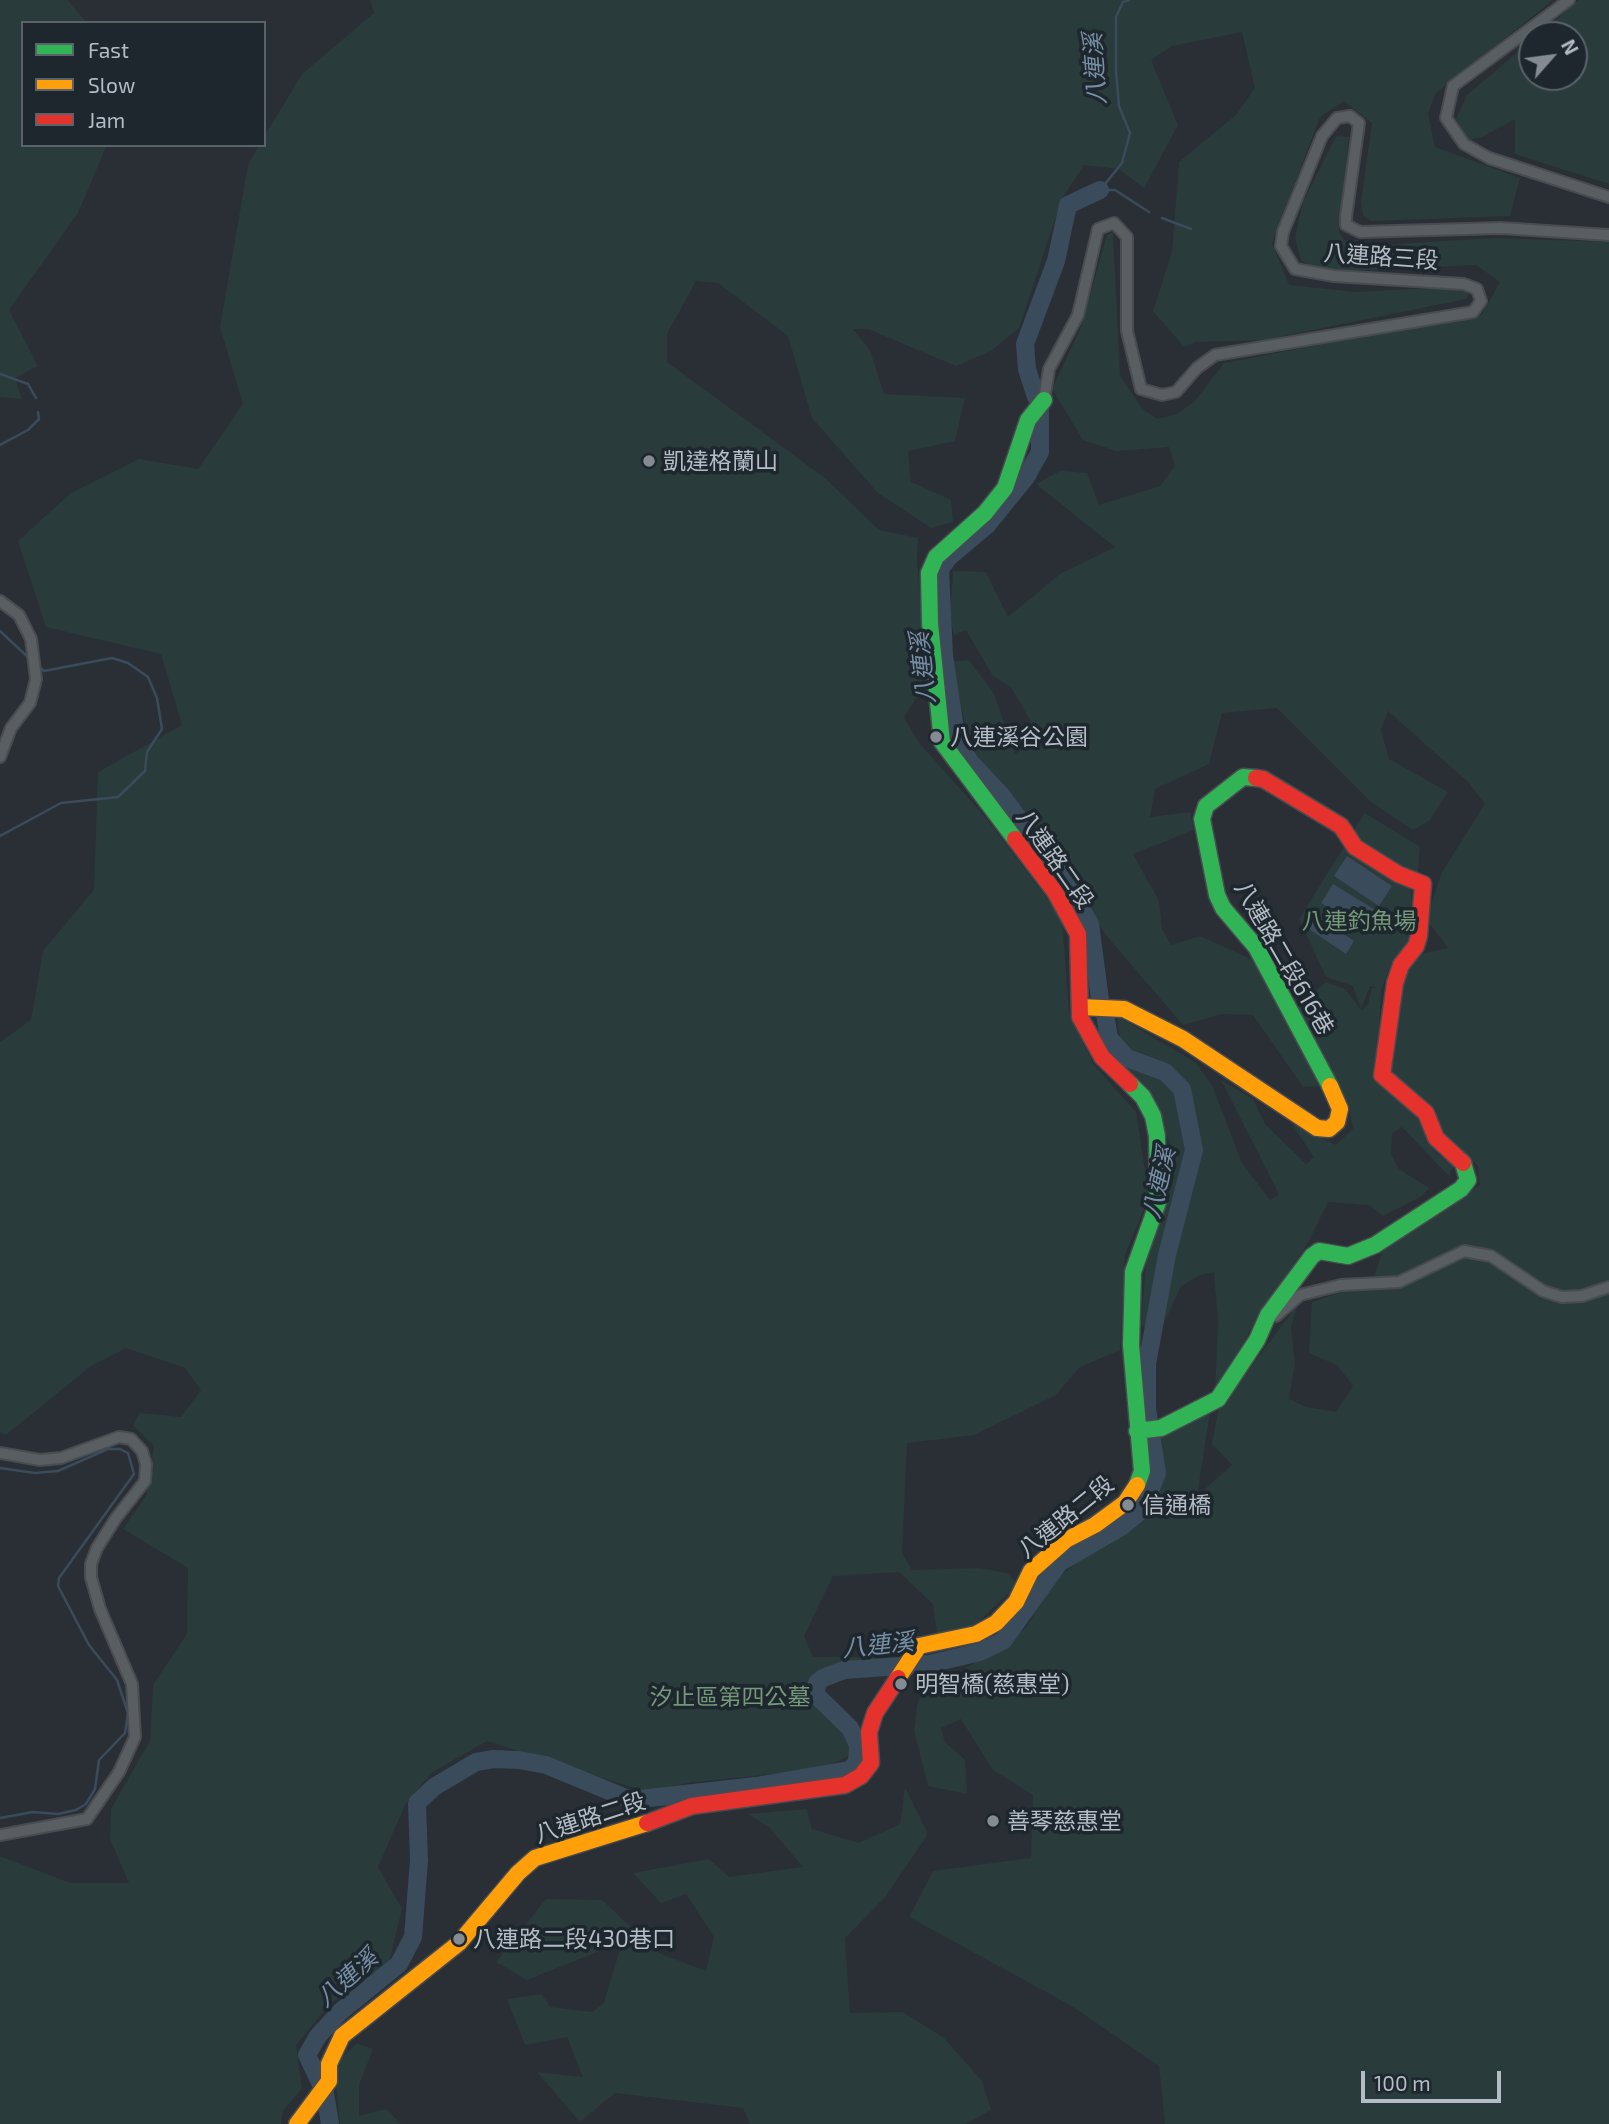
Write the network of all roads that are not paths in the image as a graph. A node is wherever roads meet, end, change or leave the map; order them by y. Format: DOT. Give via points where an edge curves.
graph roads {
  1 [pos="1569,0"];
  2 [pos="1609,197"];
  3 [pos="1609,235"];
  4 [pos="1141,389"];
  5 [pos="1044,400"];
  6 [pos="0,601"];
  7 [pos="0,757"];
  8 [pos="1080,1007"];
  9 [pos="1609,1287"];
  10 [pos="1258,1336"];
  11 [pos="1140,1431"];
  12 [pos="0,1453"];
  13 [pos="0,1835"];
  14 [pos="297,2124"];
  1 -- 2 [label="street" via="1453,86 1446,118 1464,144 1489,158"];
  3 -- 4 [label="street, 八連路三段" via="1501,229 1360,232 1346,225 1359,123 1350,116 1337,118 1322,136 1283,232 1281,246 1295,269 1334,276 1464,284 1477,289 1481,301 1473,312 1214,355 1176,392 1162,395"];
  4 -- 5 [label="street, 八連路二段" via="1127,331 1127,237 1114,222 1098,229 1077,315 1049,369"];
  5 -- 8 [label="street, 八連路二段" via="1028,420 1005,488 985,513 936,557 928,594 942,742 1055,892 1078,934"];
  6 -- 7 [label="street" via="19,615 36,671 30,703 11,728"];
  8 -- 10 [label="street, 八連路二段616巷" via="1124,1009 1183,1039 1317,1128 1329,1129 1337,1122 1337,1100 1256,947 1217,894 1202,819 1206,806 1244,778 1263,779 1341,826 1355,848 1423,884 1419,936 1395,984 1382,1075 1426,1113 1436,1138 1466,1166 1468,1180 1375,1245 1348,1256 1319,1251 1312,1256"];
  8 -- 11 [label="street, 八連路二段" via="1080,1017 1102,1057 1143,1097 1157,1136 1158,1202 1133,1272 1131,1345"];
  9 -- 10 [label="street" via="1562,1297 1543,1291 1492,1256 1464,1251 1399,1282 1340,1284 1300,1295"];
  10 -- 11 [label="street" via="1218,1399 1161,1428"];
  11 -- 14 [label="street, 八連路二段" via="1142,1471 1136,1490 1125,1503 1066,1541 1031,1571 1016,1602 996,1623 975,1634 919,1646 875,1713 869,1732 871,1763 861,1776 845,1785 692,1806 535,1858 459,1943 342,2036 330,2064 329,2081"];
  12 -- 13 [label="street" via="40,1460 61,1458 119,1437 131,1439 146,1464 145,1481 116,1518 91,1564 100,1609 132,1684 135,1737 119,1772 87,1819"];
}
